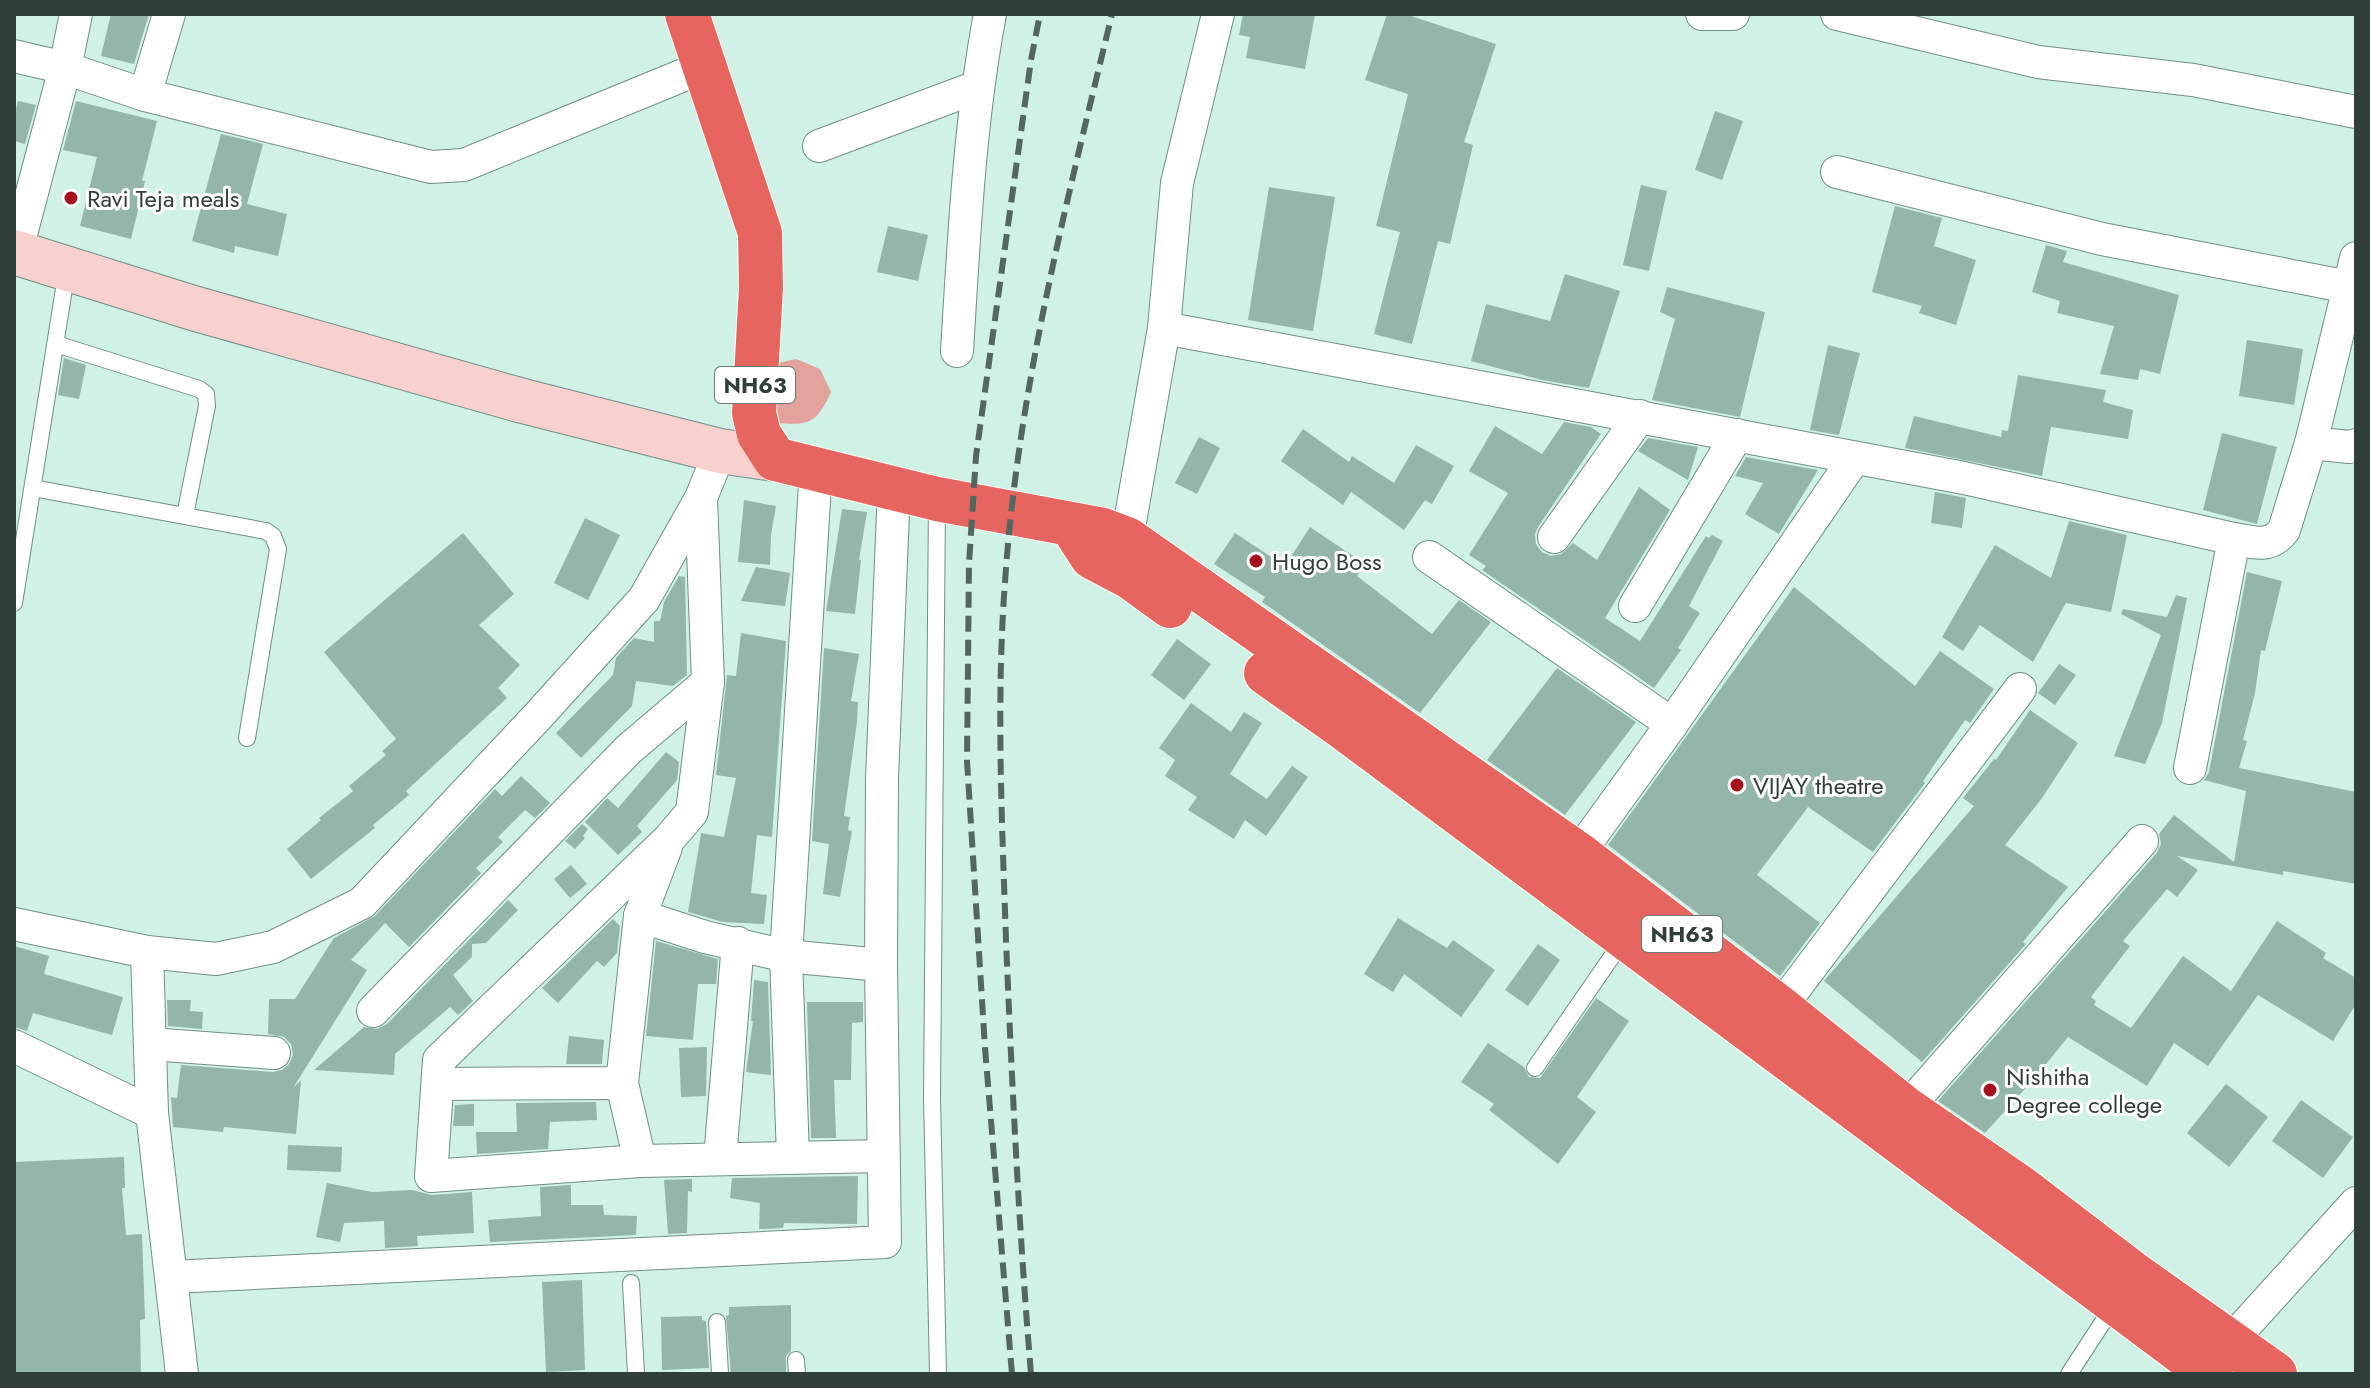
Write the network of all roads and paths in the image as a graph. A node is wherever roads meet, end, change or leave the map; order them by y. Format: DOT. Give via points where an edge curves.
graph roads {
  1 [pos="76,14"];
  2 [pos="169,14"];
  3 [pos="687,14"];
  4 [pos="990,14"];
  5 [pos="1218,14"];
  6 [pos="1702,14"];
  7 [pos="1733,14"];
  8 [pos="1837,14"];
  9 [pos="14,56"];
  10 [pos="703,67"];
  11 [pos="65,68"];
  12 [pos="977,87"];
  13 [pos="145,95"];
  14 [pos="2356,112"];
  15 [pos="819,146"];
  16 [pos="1837,172"];
  17 [pos="15,253"];
  18 [pos="68,268"];
  19 [pos="2352,272"];
  20 [pos="1164,328"];
  21 [pos="56,344"];
  22 [pos="957,351"];
  23 [pos="1640,416"];
  24 [pos="1737,435"];
  25 [pos="2311,443"];
  26 [pos="2356,445"];
  27 [pos="720,451"];
  28 [pos="1854,459"];
  29 [pos="796,463"];
  30 [pos="33,488"];
  31 [pos="894,488"];
  32 [pos="701,498"];
  33 [pos="937,499"];
  34 [pos="185,515"];
  35 [pos="1072,526"];
  36 [pos="1554,537"];
  37 [pos="1127,539"];
  38 [pos="2234,539"];
  39 [pos="1429,557"];
  40 [pos="14,603"];
  41 [pos="1635,606"];
  42 [pos="708,682"];
  43 [pos="2020,689"];
  44 [pos="1672,724"];
  45 [pos="247,738"];
  46 [pos="2190,768"];
  47 [pos="669,839"];
  48 [pos="2142,841"];
  49 [pos="1578,854"];
  50 [pos="640,916"];
  51 [pos="14,924"];
  52 [pos="1625,938"];
  53 [pos="738,943"];
  54 [pos="147,952"];
  55 [pos="786,956"];
  56 [pos="881,965"];
  57 [pos="1780,1008"];
  58 [pos="373,1011"];
  59 [pos="150,1044"];
  60 [pos="14,1046"];
  61 [pos="274,1053"];
  62 [pos="1535,1068"];
  63 [pos="622,1083"];
  64 [pos="438,1084"];
  65 [pos="1906,1109"];
  66 [pos="152,1113"];
  67 [pos="883,1156"];
  68 [pos="793,1157"];
  69 [pos="720,1158"];
  70 [pos="640,1161"];
  71 [pos="2356,1203"];
  72 [pos="172,1277"];
  73 [pos="631,1283"];
  74 [pos="2114,1305"];
  75 [pos="717,1322"];
  76 [pos="2220,1358"];
  77 [pos="182,1374"];
  78 [pos="636,1374"];
  79 [pos="720,1374"];
  80 [pos="938,1374"];
  81 [pos="2069,1374"];
  82 [pos="2275,1374"];
  1 -- 11 [label="street"];
  2 -- 13 [label="street"];
  3 -- 10 [label="highway, NH63"];
  4 -- 12 [label="street"];
  5 -- 20 [label="street" via="1177,183"];
  6 -- 7 [label="street"];
  8 -- 14 [label="street" via="2038,62 2193,80"];
  9 -- 11 [label="street"];
  10 -- 13 [label="street" via="464,165 431,167"];
  10 -- 29 [label="highway, NH63" via="760,233 754,413 759,434"];
  11 -- 13 [label="street"];
  11 -- 17 [label="street"];
  12 -- 15 [label="street"];
  12 -- 22 [label="street"];
  16 -- 19 [label="street" via="2102,239"];
  17 -- 18 [label="street"];
  18 -- 21 [label="lane"];
  18 -- 27 [label="street" via="523,401"];
  19 -- 25 [label="street"];
  20 -- 23 [label="street"];
  20 -- 37 [label="street"];
  21 -- 30 [label="lane"];
  21 -- 34 [label="lane" via="206,394"];
  23 -- 24 [label="street"];
  23 -- 36 [label="street"];
  24 -- 28 [label="street"];
  24 -- 41 [label="street"];
  25 -- 26 [label="street"];
  25 -- 38 [label="street" via="2277,540 2266,544"];
  27 -- 29 [label="street"];
  27 -- 32 [label="street"];
  28 -- 38 [label="street" via="1964,478"];
  28 -- 44 [label="street"];
  29 -- 31 [label="highway, NH63"];
  29 -- 55 [label="street"];
  30 -- 34 [label="lane"];
  30 -- 40 [label="lane"];
  31 -- 33 [label="highway, NH63"];
  31 -- 56 [label="street" via="882,778"];
  32 -- 42 [label="street"];
  32 -- 54 [label="street" via="644,599 362,903 273,947 216,959"];
  33 -- 35 [label="highway, NH63"];
  33 -- 80 [label="lane" via="932,1097"];
  34 -- 45 [label="lane" via="266,531 278,549"];
  35 -- 37 [label="highway, NH63"];
  35 -- 52 [label="highway, NH63" via="1092,557 1130,577 1344,728"];
  37 -- 49 [label="highway, NH63"];
  38 -- 46 [label="street"];
  39 -- 44 [label="street"];
  42 -- 47 [label="street" via="692,812"];
  42 -- 58 [label="street" via="629,749"];
  43 -- 57 [label="street"];
  44 -- 49 [label="street"];
  47 -- 50 [label="street"];
  47 -- 64 [label="street" via="439,1060"];
  48 -- 65 [label="street"];
  49 -- 57 [label="highway, NH63"];
  50 -- 53 [label="street"];
  50 -- 63 [label="street"];
  51 -- 54 [label="street"];
  52 -- 62 [label="lane"];
  52 -- 74 [label="highway, NH63"];
  53 -- 55 [label="street"];
  53 -- 69 [label="street"];
  54 -- 59 [label="street"];
  55 -- 56 [label="street"];
  55 -- 68 [label="street"];
  56 -- 67 [label="street"];
  57 -- 65 [label="highway, NH63"];
  59 -- 61 [label="street"];
  59 -- 66 [label="street"];
  60 -- 66 [label="street"];
  63 -- 64 [label="street"];
  63 -- 70 [label="street"];
  64 -- 70 [label="street" via="431,1176"];
  65 -- 76 [label="highway, NH63" via="2021,1188"];
  66 -- 72 [label="street"];
  67 -- 68 [label="street"];
  67 -- 72 [label="street" via="885,1242"];
  68 -- 69 [label="street"];
  69 -- 70 [label="street"];
  71 -- 76 [label="street"];
  72 -- 77 [label="street"];
  73 -- 78 [label="lane"];
  74 -- 76 [label="highway, NH63"];
  74 -- 81 [label="lane"];
  75 -- 79 [label="lane"];
  76 -- 82 [label="highway, NH63"];
}
